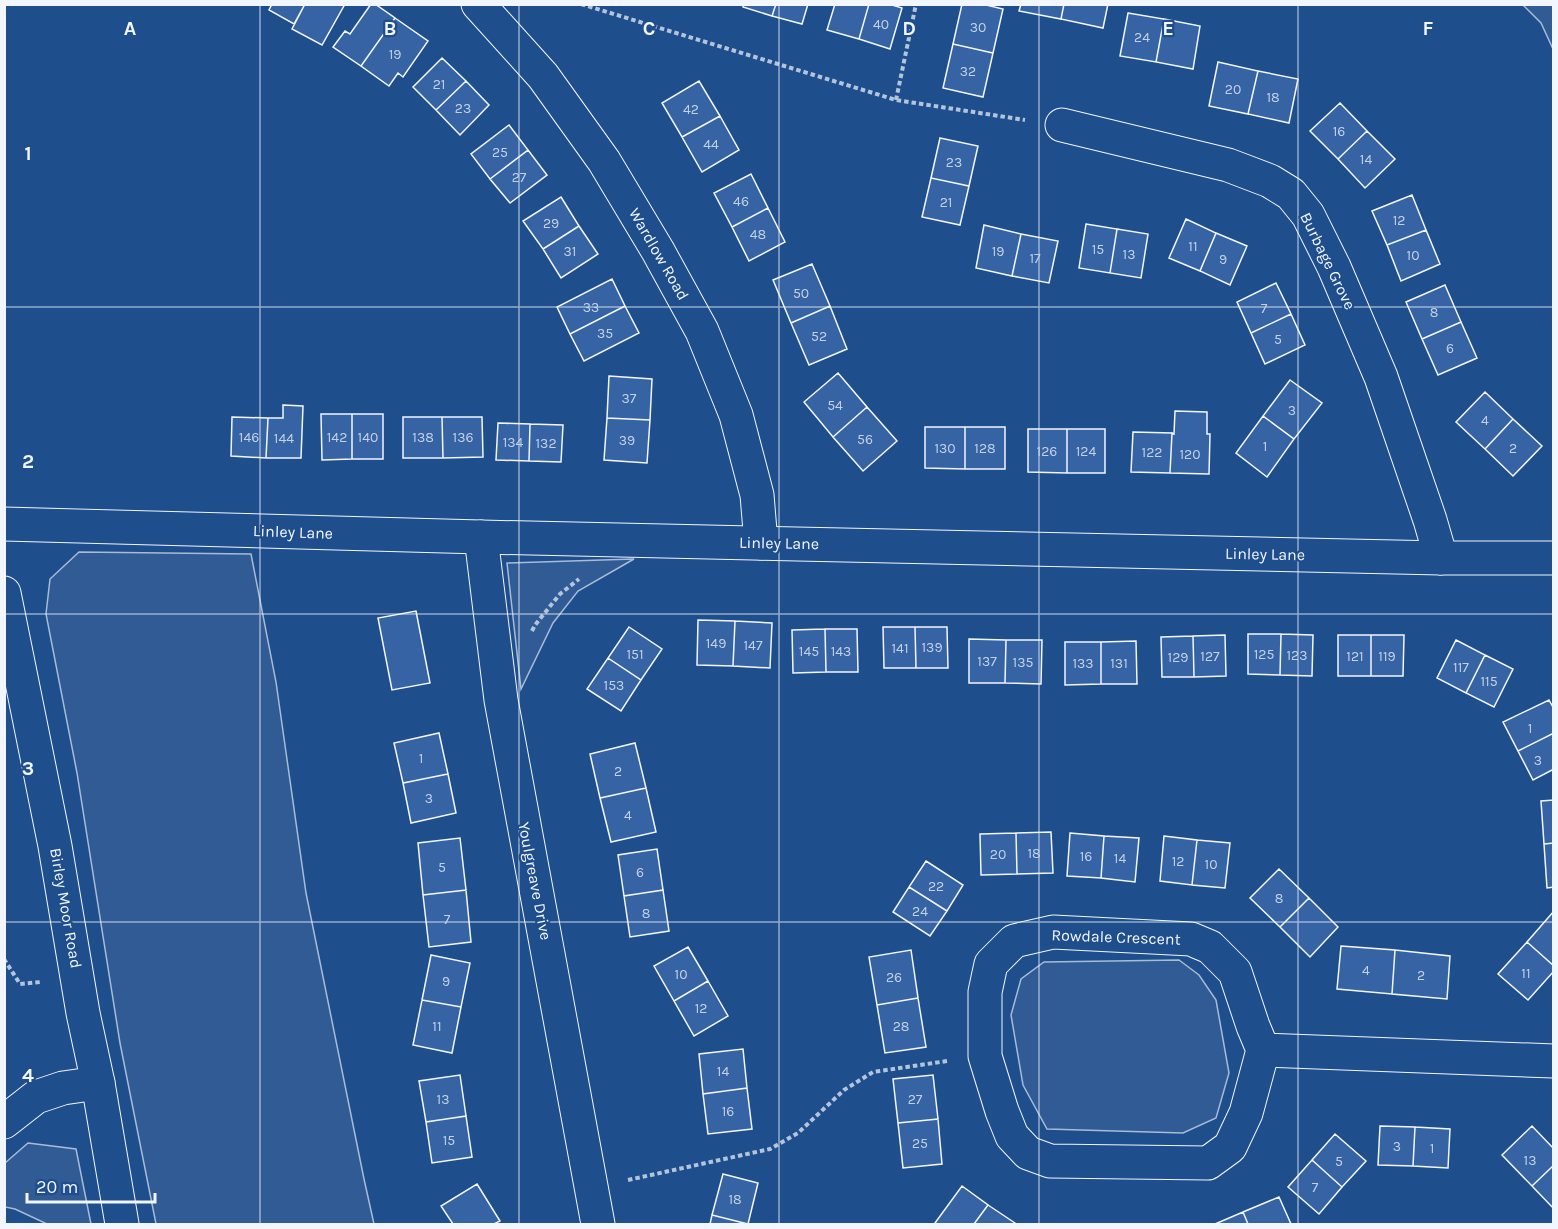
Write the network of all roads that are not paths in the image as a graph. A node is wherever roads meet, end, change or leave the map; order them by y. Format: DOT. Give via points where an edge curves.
graph roads {
  1 [pos="478,4"];
  2 [pos="1062,125"];
  3 [pos="4,524"];
  4 [pos="481,537"];
  5 [pos="761,543"];
  6 [pos="1442,558"];
  7 [pos="1554,558"];
  8 [pos="4,593"];
  9 [pos="1263,1050"];
  10 [pos="1554,1060"];
  11 [pos="98,1083"];
  12 [pos="4,1122"];
  13 [pos="122,1224"];
  14 [pos="598,1224"];
  1 -- 5 [label="street, Wardlow Road" via="543,76 604,161 702,331 736,415 757,495"];
  2 -- 6 [label="street, Burbage Grove" via="1228,165 1270,181 1291,194 1308,215 1329,256 1381,377"];
  3 -- 4 [label="street, Linley Lane"];
  4 -- 5 [label="street, Linley Lane"];
  4 -- 14 [label="street, Youlgreave Drive" via="501,700"];
  5 -- 6 [label="street, Linley Lane"];
  6 -- 7 [label="street, Linley Lane"];
  8 -- 11 [label="street, Birley Moor Road"];
  9 -- 9 [label="street, Rowdale Crescent" via="1246,1113 1230,1147 1208,1163 1050,1161 1028,1153 1012,1136 985,1056 985,992 991,964 1014,941 1053,932 1191,939 1210,947 1235,972"];
  9 -- 10 [label="street"];
  11 -- 12 [label="street" via="36,1097"];
  11 -- 13 [label="street, Birley Moor Road"];
}
